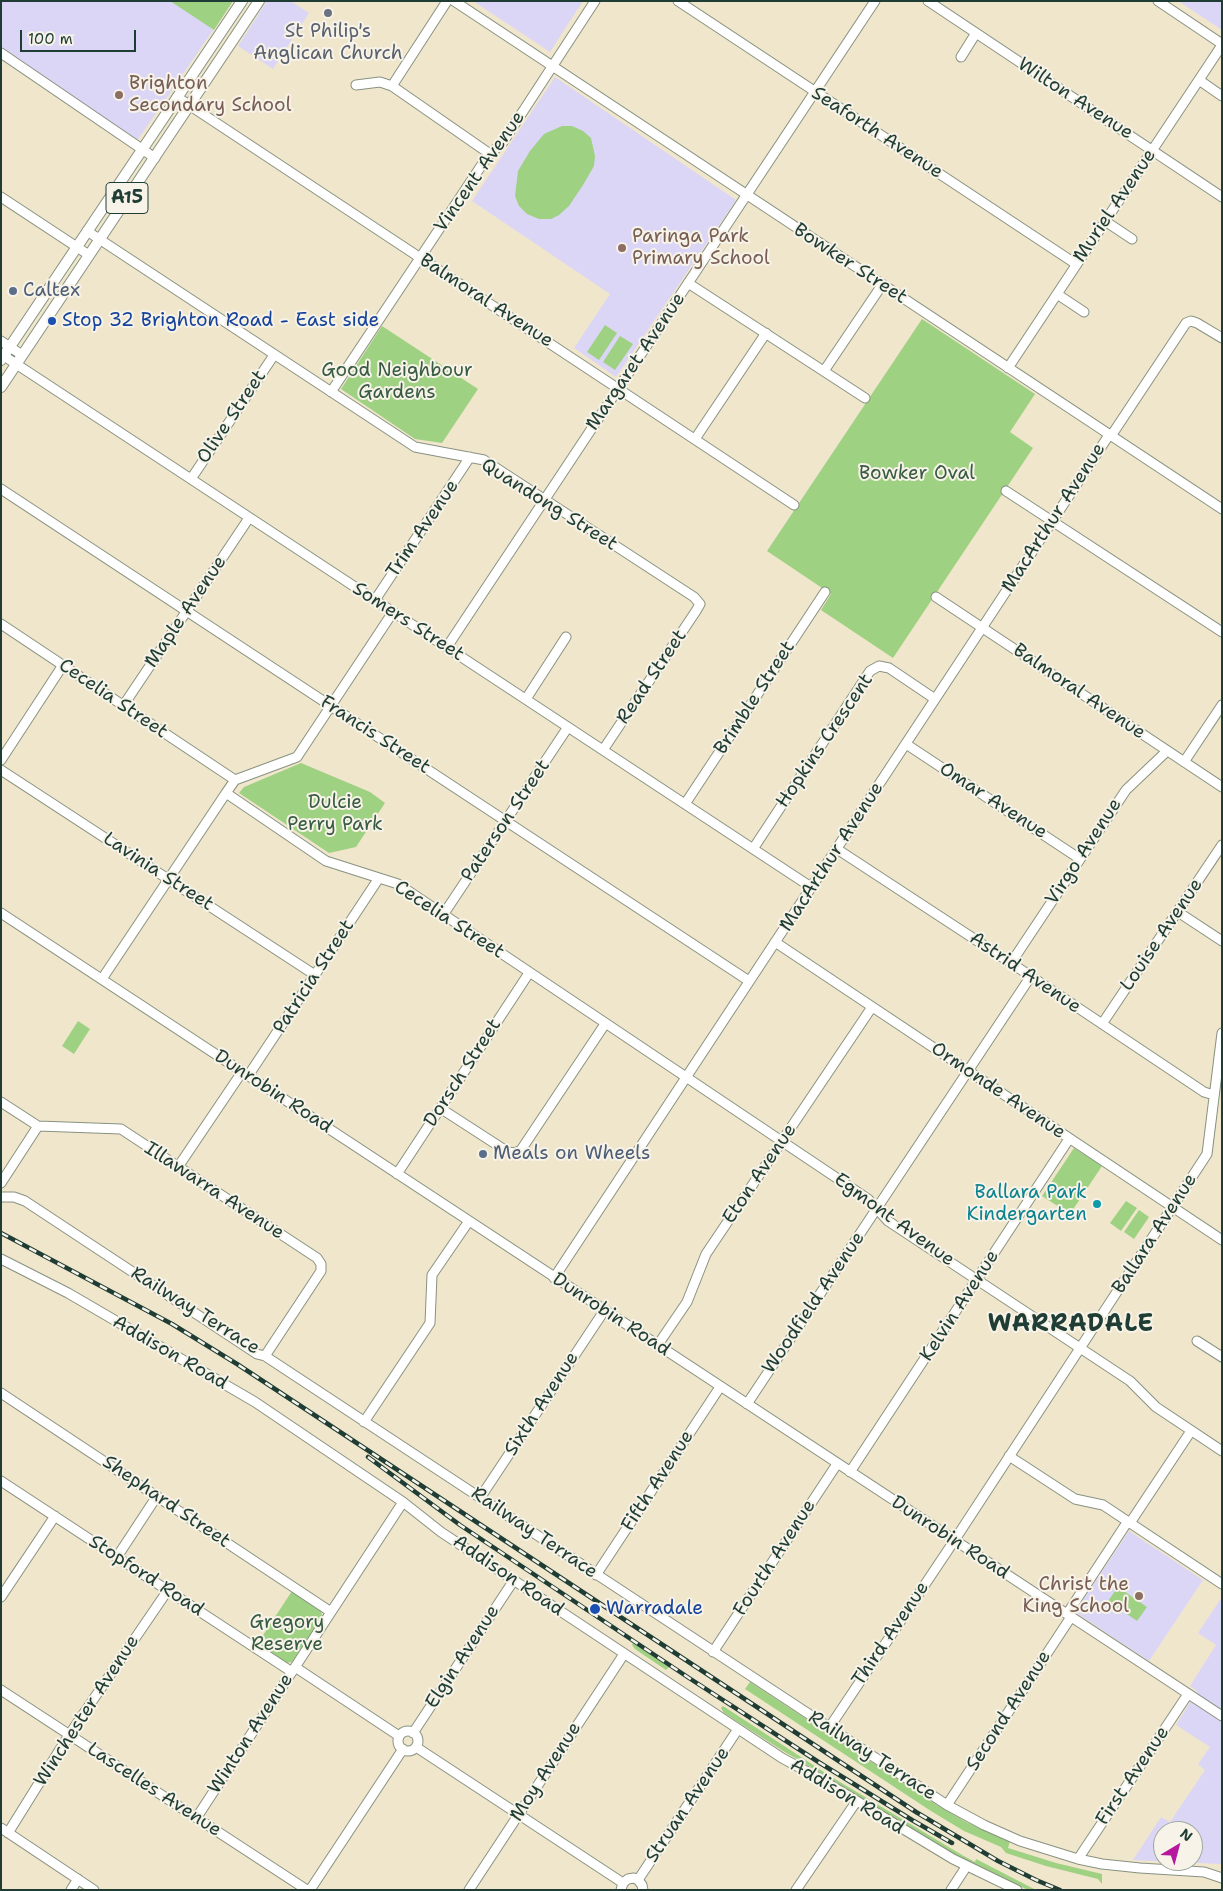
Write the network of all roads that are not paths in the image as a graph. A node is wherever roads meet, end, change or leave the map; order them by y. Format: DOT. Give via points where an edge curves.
graph roads {
  1 [pos="242,1"];
  2 [pos="259,1"];
  3 [pos="447,1"];
  4 [pos="454,1"];
  5 [pos="596,1"];
  6 [pos="678,1"];
  7 [pos="875,1"];
  8 [pos="928,1"];
  9 [pos="1158,1"];
  10 [pos="976,33"];
  11 [pos="1222,44"];
  12 [pos="1,53"];
  13 [pos="961,57"];
  14 [pos="553,67"];
  15 [pos="1199,80"];
  16 [pos="356,85"];
  17 [pos="392,86"];
  18 [pos="815,92"];
  19 [pos="1222,96"];
  20 [pos="177,97"];
  21 [pos="190,106"];
  22 [pos="142,150"];
  23 [pos="1152,150"];
  24 [pos="490,154"];
  25 [pos="155,158"];
  26 [pos="1,196"];
  27 [pos="747,196"];
  28 [pos="1222,197"];
  29 [pos="1105,221"];
  30 [pos="87,231"];
  31 [pos="99,239"];
  32 [pos="1132,239"];
  33 [pos="76,247"];
  34 [pos="89,255"];
  35 [pos="420,258"];
  36 [pos="1076,264"];
  37 [pos="688,283"];
  38 [pos="882,285"];
  39 [pos="1057,294"];
  40 [pos="1084,312"];
  41 [pos="766,333"];
  42 [pos="1222,338"];
  43 [pos="1,341"];
  44 [pos="10,347"];
  45 [pos="22,355"];
  46 [pos="274,355"];
  47 [pos="3,358"];
  48 [pos="16,364"];
  49 [pos="1008,368"];
  50 [pos="824,371"];
  51 [pos="1,386"];
  52 [pos="618,388"];
  53 [pos="331,392"];
  54 [pos="865,398"];
  55 [pos="1110,436"];
  56 [pos="695,439"];
  57 [pos="470,457"];
  58 [pos="191,479"];
  59 [pos="1,489"];
  60 [pos="1006,491"];
  61 [pos="544,500"];
  62 [pos="794,505"];
  63 [pos="1222,508"];
  64 [pos="250,518"];
  65 [pos="1052,522"];
  66 [pos="825,592"];
  67 [pos="936,597"];
  68 [pos="375,600"];
  69 [pos="700,604"];
  70 [pos="187,611"];
  71 [pos="393,612"];
  72 [pos="1,624"];
  73 [pos="982,628"];
  74 [pos="1222,632"];
  75 [pos="566,637"];
  76 [pos="446,647"];
  77 [pos="63,665"];
  78 [pos="526,699"];
  79 [pos="935,699"];
  80 [pos="1222,705"];
  81 [pos="123,706"];
  82 [pos="332,706"];
  83 [pos="568,727"];
  84 [pos="906,744"];
  85 [pos="603,750"];
  86 [pos="1167,751"];
  87 [pos="1,760"];
  88 [pos="1184,762"];
  89 [pos="1,770"];
  90 [pos="235,780"];
  91 [pos="1222,787"];
  92 [pos="226,793"];
  93 [pos="685,804"];
  94 [pos="506,821"];
  95 [pos="1222,846"];
  96 [pos="753,849"];
  97 [pos="837,849"];
  98 [pos="1080,859"];
  99 [pos="378,878"];
  100 [pos="168,879"];
  101 [pos="811,887"];
  102 [pos="1178,912"];
  103 [pos="1,913"];
  104 [pos="443,915"];
  105 [pos="1222,941"];
  106 [pos="775,942"];
  107 [pos="1011,963"];
  108 [pos="529,972"];
  109 [pos="315,974"];
  110 [pos="1031,976"];
  111 [pos="102,980"];
  112 [pos="750,981"];
  113 [pos="872,1007"];
  114 [pos="605,1024"];
  115 [pos="1102,1024"];
  116 [pos="1222,1033"];
  117 [pos="968,1071"];
  118 [pos="245,1074"];
  119 [pos="686,1078"];
  120 [pos="1214,1095"];
  121 [pos="1,1102"];
  122 [pos="440,1108"];
  123 [pos="38,1126"];
  124 [pos="1069,1138"];
  125 [pos="782,1142"];
  126 [pos="178,1167"];
  127 [pos="397,1174"];
  128 [pos="1,1183"];
  129 [pos="1,1197"];
  130 [pos="877,1208"];
  131 [pos="1172,1208"];
  132 [pos="468,1221"];
  133 [pos="1222,1240"];
  134 [pos="1,1259"];
  135 [pos="554,1278"];
  136 [pos="977,1280"];
  137 [pos="604,1311"];
  138 [pos="1197,1341"];
  139 [pos="657,1346"];
  140 [pos="1080,1348"];
  141 [pos="266,1356"];
  142 [pos="1222,1357"];
  143 [pos="720,1387"];
  144 [pos="1,1393"];
  145 [pos="746,1404"];
  146 [pos="364,1422"];
  147 [pos="1191,1431"];
  148 [pos="1222,1451"];
  149 [pos="1009,1456"];
  150 [pos="837,1464"];
  151 [pos="850,1472"];
  152 [pos="1,1481"];
  153 [pos="157,1496"];
  154 [pos="480,1498"];
  155 [pos="403,1502"];
  156 [pos="55,1516"];
  157 [pos="1129,1522"];
  158 [pos="954,1541"];
  159 [pos="117,1557"];
  160 [pos="596,1575"];
  161 [pos="514,1580"];
  162 [pos="1222,1584"];
  163 [pos="168,1590"];
  164 [pos="1,1597"];
  165 [pos="331,1612"];
  166 [pos="1069,1616"];
  167 [pos="713,1652"];
  168 [pos="624,1654"];
  169 [pos="293,1669"];
  170 [pos="1,1690"];
  171 [pos="1188,1694"];
  172 [pos="1222,1716"];
  173 [pos="829,1728"];
  174 [pos="738,1729"];
  175 [pos="413,1733"];
  176 [pos="69,1735"];
  177 [pos="399,1736"];
  178 [pos="416,1747"];
  179 [pos="402,1749"];
  180 [pos="856,1802"];
  181 [pos="947,1805"];
  182 [pos="518,1814"];
  183 [pos="197,1817"];
  184 [pos="5,1831"];
  185 [pos="1078,1858"];
  186 [pos="966,1867"];
  187 [pos="1222,1878"];
  188 [pos="78,1879"];
  189 [pos="638,1880"];
  190 [pos="622,1886"];
  191 [pos="71,1890"];
  192 [pos="94,1890"];
  193 [pos="308,1890"];
  194 [pos="469,1890"];
  195 [pos="643,1890"];
  196 [pos="796,1890"];
  197 [pos="951,1890"];
  198 [pos="1017,1890"];
  1 -- 20 [label="main road, A15"];
  2 -- 21 [label="main road, A15"];
  3 -- 17 [label="street"];
  4 -- 14 [label="street, Bowker Street"];
  5 -- 14 [label="street, Vincent Avenue"];
  6 -- 18 [label="street, Seaforth Avenue"];
  7 -- 18 [label="street, Margaret Avenue"];
  8 -- 10 [label="street, Wilton Avenue"];
  9 -- 11 [label="street"];
  10 -- 13 [label="street"];
  10 -- 23 [label="street, Wilton Avenue"];
  11 -- 15 [label="street, Muriel Avenue"];
  12 -- 22 [label="street"];
  14 -- 24 [label="street, Vincent Avenue" via="503,142"];
  14 -- 27 [label="street, Bowker Street"];
  15 -- 19 [label="street"];
  15 -- 23 [label="street, Muriel Avenue"];
  16 -- 17 [label="street" via="380,82"];
  17 -- 24 [label="street"];
  18 -- 27 [label="street, Margaret Avenue"];
  18 -- 36 [label="street, Seaforth Avenue"];
  20 -- 21 [label="street, Balmoral Avenue"];
  20 -- 22 [label="main road, A15"];
  21 -- 25 [label="main road, A15"];
  21 -- 35 [label="street, Balmoral Avenue"];
  22 -- 25 [label="street"];
  22 -- 30 [label="main road, A15"];
  23 -- 28 [label="street, Wilton Avenue"];
  23 -- 29 [label="street, Muriel Avenue"];
  24 -- 35 [label="street, Vincent Avenue"];
  25 -- 31 [label="main road, A15"];
  26 -- 33 [label="street"];
  27 -- 37 [label="street, Margaret Avenue"];
  27 -- 38 [label="street, Bowker Street"];
  29 -- 32 [label="street"];
  29 -- 36 [label="street, Muriel Avenue"];
  30 -- 31 [label="street, Quandong Street"];
  30 -- 33 [label="main road, A15"];
  31 -- 34 [label="main road, A15"];
  31 -- 46 [label="street, Quandong Street"];
  33 -- 34 [label="street"];
  33 -- 44 [label="main road, A15"];
  34 -- 45 [label="main road, A15"];
  35 -- 52 [label="street, Balmoral Avenue"];
  35 -- 53 [label="street, Vincent Avenue"];
  36 -- 39 [label="street, Muriel Avenue"];
  37 -- 41 [label="street"];
  37 -- 52 [label="street, Margaret Avenue"];
  38 -- 49 [label="street, Bowker Street"];
  38 -- 50 [label="street"];
  39 -- 40 [label="street"];
  39 -- 49 [label="street, Muriel Avenue"];
  41 -- 50 [label="street"];
  41 -- 56 [label="street"];
  42 -- 55 [label="street, MacArthur Avenue" via="1197,322 1186,323"];
  43 -- 44 [label="street"];
  44 -- 45 [label="street"];
  44 -- 47 [label="main road, A15"];
  45 -- 48 [label="main road, A15"];
  46 -- 53 [label="street, Quandong Street"];
  46 -- 58 [label="street, Olive Street"];
  47 -- 48 [label="street, Somers Street"];
  48 -- 51 [label="main road, A15"];
  48 -- 58 [label="street, Somers Street"];
  49 -- 55 [label="street, Bowker Street"];
  50 -- 54 [label="street"];
  52 -- 56 [label="street, Balmoral Avenue"];
  52 -- 61 [label="street, Margaret Avenue"];
  53 -- 57 [label="street, Quandong Street" via="415,447"];
  55 -- 63 [label="street, Bowker Street"];
  55 -- 65 [label="street, MacArthur Avenue"];
  56 -- 62 [label="street, Balmoral Avenue"];
  57 -- 61 [label="street, Quandong Street" via="484,460"];
  57 -- 68 [label="street, Trim Avenue"];
  58 -- 64 [label="street, Somers Street"];
  59 -- 70 [label="street, Francis Street"];
  60 -- 65 [label="street"];
  61 -- 69 [label="street, Quandong Street"];
  61 -- 76 [label="street, Margaret Avenue"];
  64 -- 68 [label="street, Somers Street"];
  64 -- 70 [label="street, Maple Avenue"];
  65 -- 73 [label="street, MacArthur Avenue"];
  65 -- 74 [label="street"];
  66 -- 93 [label="street, Brimble Street"];
  67 -- 73 [label="street, Balmoral Avenue"];
  68 -- 71 [label="street, Somers Street"];
  69 -- 85 [label="street, Read Street"];
  70 -- 81 [label="street, Maple Avenue"];
  70 -- 82 [label="street, Francis Street"];
  71 -- 76 [label="street, Somers Street"];
  71 -- 82 [label="street"];
  72 -- 77 [label="street, Cecelia Street"];
  73 -- 79 [label="street, MacArthur Avenue"];
  73 -- 86 [label="street, Balmoral Avenue"];
  75 -- 78 [label="street"];
  76 -- 78 [label="street, Somers Street"];
  77 -- 81 [label="street, Cecelia Street"];
  77 -- 87 [label="street"];
  78 -- 83 [label="street, Somers Street"];
  79 -- 84 [label="street, MacArthur Avenue"];
  79 -- 96 [label="street, Hopkins Crescent" via="889,668 879,666 870,670"];
  80 -- 88 [label="street"];
  81 -- 90 [label="street, Cecelia Street"];
  82 -- 90 [label="street" via="297,757"];
  82 -- 94 [label="street, Francis Street"];
  83 -- 85 [label="street, Somers Street"];
  83 -- 94 [label="street, Paterson Street"];
  84 -- 97 [label="street, MacArthur Avenue"];
  84 -- 98 [label="street, Omar Avenue"];
  85 -- 93 [label="street, Somers Street"];
  86 -- 88 [label="street, Balmoral Avenue"];
  86 -- 98 [label="street, Virgo Avenue" via="1126,790"];
  88 -- 91 [label="street, Balmoral Avenue"];
  89 -- 100 [label="street, Lavinia Street"];
  90 -- 92 [label="street"];
  92 -- 99 [label="street, Cecelia Street" via="326,861"];
  92 -- 100 [label="street"];
  93 -- 96 [label="street, Somers Street"];
  94 -- 104 [label="street, Paterson Street"];
  94 -- 112 [label="street, Francis Street"];
  95 -- 102 [label="street, Louise Avenue"];
  96 -- 101 [label="street, Somers Street"];
  97 -- 101 [label="street, MacArthur Avenue"];
  97 -- 107 [label="street, Astrid Avenue"];
  98 -- 107 [label="street, Virgo Avenue"];
  99 -- 104 [label="street, Cecelia Street" via="398,884"];
  99 -- 109 [label="street, Patricia Street"];
  100 -- 109 [label="street, Lavinia Street"];
  100 -- 111 [label="street"];
  101 -- 106 [label="street, MacArthur Avenue"];
  102 -- 105 [label="street"];
  102 -- 115 [label="street, Louise Avenue"];
  103 -- 111 [label="street, Dunrobin Road"];
  104 -- 108 [label="street, Cecelia Street"];
  106 -- 112 [label="street, MacArthur Avenue"];
  106 -- 113 [label="street, Ormonde Avenue"];
  107 -- 110 [label="street, Astrid Avenue"];
  108 -- 114 [label="street, Cecelia Street"];
  108 -- 122 [label="street, Dorsch Street"];
  109 -- 118 [label="street, Patricia Street"];
  110 -- 115 [label="street, Astrid Avenue"];
  110 -- 117 [label="street, Woodfield Avenue"];
  111 -- 118 [label="street, Dunrobin Road"];
  112 -- 119 [label="street, MacArthur Avenue"];
  113 -- 117 [label="street, Ormonde Avenue"];
  113 -- 125 [label="street, Eton Avenue"];
  114 -- 119 [label="street, Cecelia Street"];
  114 -- 122 [label="street" via="521,1150 508,1152"];
  115 -- 120 [label="street, Astrid Avenue" via="1204,1092"];
  116 -- 120 [label="street, Ballara Avenue"];
  117 -- 124 [label="street, Ormonde Avenue"];
  117 -- 130 [label="street, Woodfield Avenue"];
  118 -- 126 [label="street, Patricia Street"];
  118 -- 127 [label="street, Dunrobin Road"];
  119 -- 125 [label="street, Egmont Avenue"];
  119 -- 135 [label="street, MacArthur Avenue"];
  120 -- 131 [label="street, Ballara Avenue" via="1207,1154"];
  121 -- 123 [label="street"];
  122 -- 127 [label="street, Dorsch Street"];
  123 -- 126 [label="street, Illawarra Avenue" via="121,1129"];
  123 -- 128 [label="street"];
  124 -- 131 [label="street, Ormonde Avenue"];
  124 -- 136 [label="street, Kelvin Avenue"];
  125 -- 130 [label="street, Egmont Avenue"];
  125 -- 139 [label="street, Eton Avenue" via="706,1254 687,1302"];
  126 -- 141 [label="street, Illawarra Avenue" via="317,1258 321,1264 321,1271"];
  127 -- 132 [label="street, Dunrobin Road"];
  129 -- 141 [label="street, Railway Terrace" via="25,1201 257,1354"];
  130 -- 136 [label="street, Egmont Avenue" via="888,1221"];
  130 -- 145 [label="street, Woodfield Avenue"];
  131 -- 133 [label="street, Ormonde Avenue"];
  131 -- 140 [label="street, Ballara Avenue"];
  132 -- 135 [label="street, Dunrobin Road"];
  132 -- 146 [label="street" via="432,1275 430,1323"];
  134 -- 155 [label="street, Addison Road" via="254,1402"];
  135 -- 137 [label="street, Dunrobin Road"];
  136 -- 140 [label="street, Egmont Avenue"];
  136 -- 151 [label="street, Kelvin Avenue"];
  137 -- 139 [label="street, Dunrobin Road"];
  137 -- 154 [label="street, Sixth Avenue"];
  138 -- 142 [label="street"];
  139 -- 143 [label="street, Dunrobin Road"];
  140 -- 147 [label="street, Egmont Avenue" via="1137,1386 1156,1407"];
  140 -- 149 [label="street, Ballara Avenue"];
  141 -- 146 [label="street, Railway Terrace"];
  143 -- 145 [label="street, Dunrobin Road"];
  143 -- 160 [label="street, Fifth Avenue"];
  144 -- 153 [label="street, Shephard Street"];
  145 -- 150 [label="street, Dunrobin Road"];
  146 -- 154 [label="street, Railway Terrace"];
  147 -- 148 [label="street, Egmont Avenue"];
  147 -- 157 [label="street, Second Avenue"];
  149 -- 157 [label="street" via="1075,1498 1103,1505"];
  149 -- 158 [label="street, Ballara Avenue"];
  150 -- 151 [label="street, Dunrobin Road"];
  150 -- 167 [label="street, Fourth Avenue"];
  151 -- 158 [label="street, Dunrobin Road"];
  152 -- 156 [label="street, Stopford Road"];
  153 -- 159 [label="street"];
  153 -- 165 [label="street, Shephard Street"];
  154 -- 160 [label="street, Railway Terrace"];
  155 -- 161 [label="street, Addison Road" via="441,1532"];
  155 -- 165 [label="street, Winton Avenue"];
  156 -- 159 [label="street, Stopford Road"];
  156 -- 164 [label="street"];
  157 -- 162 [label="street"];
  157 -- 166 [label="street, Second Avenue"];
  158 -- 166 [label="street, Dunrobin Road"];
  158 -- 173 [label="street, Third Avenue"];
  159 -- 163 [label="street, Stopford Road"];
  160 -- 167 [label="street, Railway Terrace"];
  161 -- 168 [label="street, Addison Road"];
  161 -- 175 [label="street, Elgin Avenue"];
  163 -- 169 [label="street, Stopford Road"];
  163 -- 176 [label="street, Winchester Avenue"];
  165 -- 169 [label="street, Winton Avenue"];
  166 -- 171 [label="street, Dunrobin Road"];
  166 -- 181 [label="street, Second Avenue"];
  167 -- 173 [label="street, Railway Terrace"];
  168 -- 174 [label="street, Addison Road"];
  168 -- 182 [label="street, Moy Avenue"];
  169 -- 177 [label="street, Stopford Road"];
  169 -- 183 [label="street, Winton Avenue"];
  170 -- 176 [label="street, Lascelles Avenue"];
  171 -- 172 [label="street, Dunrobin Road"];
  171 -- 185 [label="street, First Avenue"];
  173 -- 181 [label="street, Railway Terrace"];
  174 -- 180 [label="street, Addison Road"];
  174 -- 189 [label="street, Struan Avenue"];
  175 -- 177 [label="street" via="407,1731"];
  175 -- 178 [label="street" via="418,1741"];
  176 -- 183 [label="street, Lascelles Avenue"];
  176 -- 184 [label="street, Winchester Avenue"];
  177 -- 179 [label="street"];
  178 -- 179 [label="street"];
  178 -- 182 [label="street"];
  179 -- 193 [label="street"];
  180 -- 186 [label="street, Addison Road"];
  180 -- 196 [label="street"];
  181 -- 185 [label="street, Railway Terrace" via="1020,1841"];
  182 -- 190 [label="street"];
  182 -- 194 [label="street, Moy Avenue"];
  183 -- 193 [label="street, Lascelles Avenue"];
  184 -- 188 [label="street"];
  185 -- 187 [label="street, Railway Terrace" via="1102,1864 1204,1872"];
  186 -- 197 [label="street"];
  186 -- 198 [label="street, Addison Road"];
  188 -- 191 [label="street"];
  188 -- 192 [label="street"];
  189 -- 190 [label="street" via="628,1879"];
  189 -- 195 [label="street"];
}
